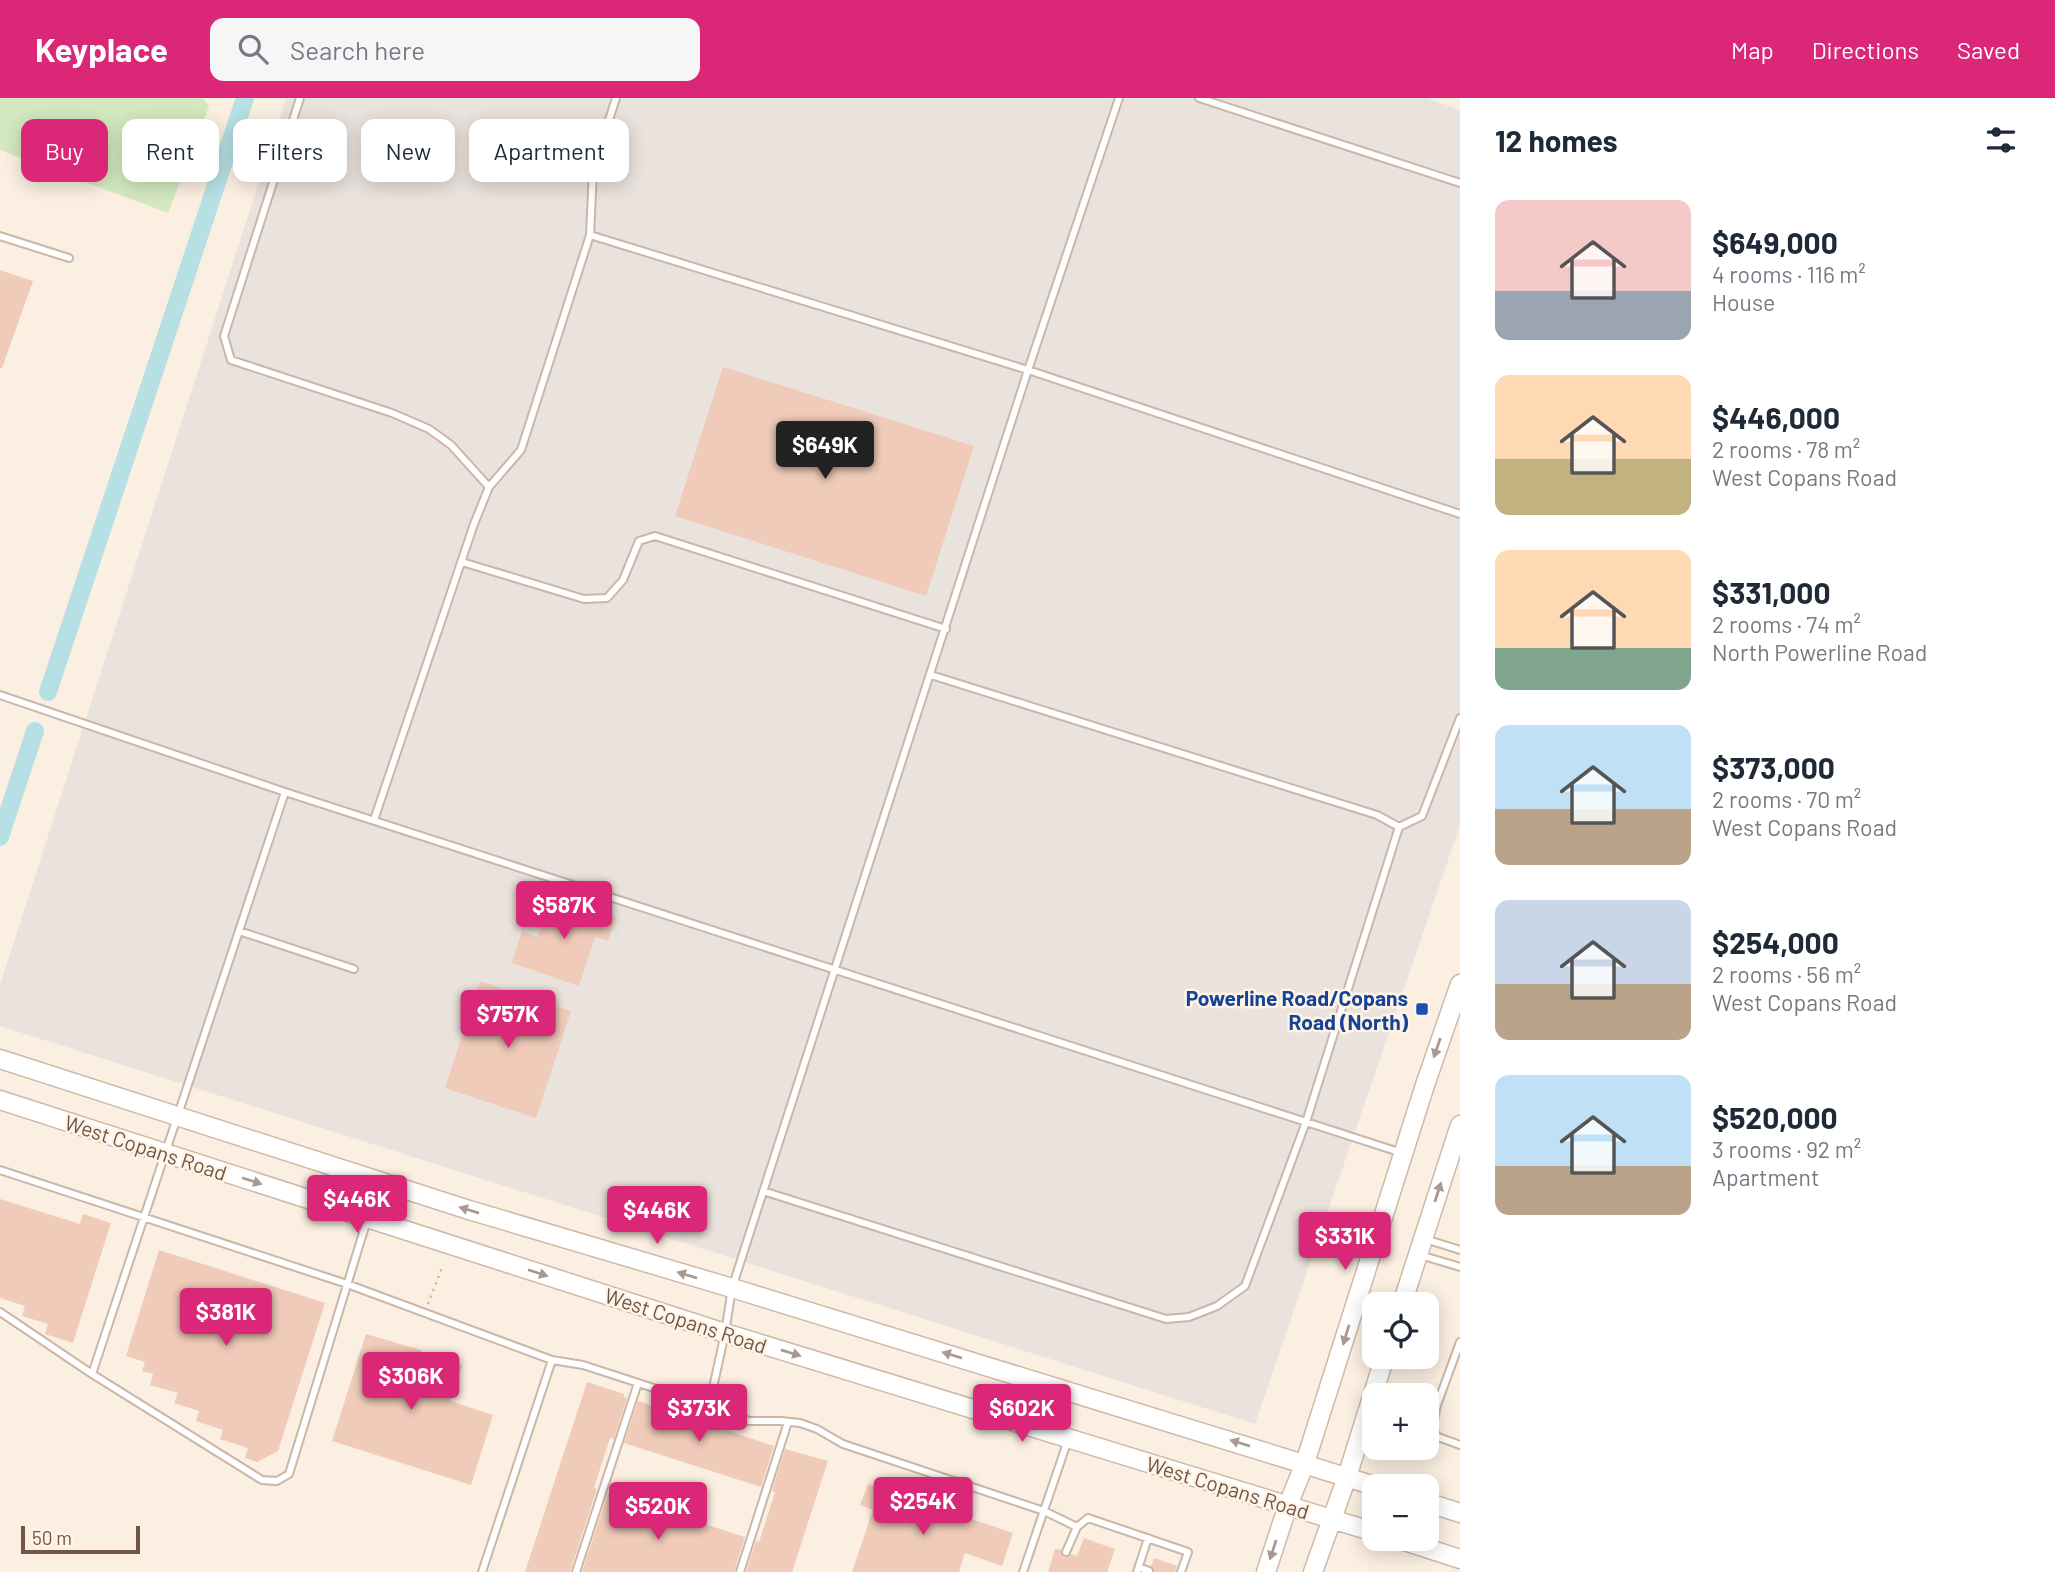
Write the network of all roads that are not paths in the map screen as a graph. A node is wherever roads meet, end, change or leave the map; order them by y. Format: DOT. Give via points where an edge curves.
graph roads {
  1 [pos="300,98"];
  2 [pos="616,98"];
  3 [pos="1119,98"];
  4 [pos="1199,98"];
  5 [pos="1460,183"];
  6 [pos="590,234"];
  7 [pos="0,236"];
  8 [pos="68,258"];
  9 [pos="1028,370"];
  10 [pos="489,487"];
  11 [pos="1460,514"];
  12 [pos="461,562"];
  13 [pos="946,629"];
  14 [pos="931,676"];
  15 [pos="0,695"];
  16 [pos="1460,718"];
  17 [pos="285,792"];
  18 [pos="374,820"];
  19 [pos="1399,827"];
  20 [pos="239,931"];
  21 [pos="354,969"];
  22 [pos="836,970"];
  23 [pos="1460,984"];
  24 [pos="0,1059"];
  25 [pos="0,1100"];
  26 [pos="178,1117"];
  27 [pos="1306,1122"];
  28 [pos="1460,1125"];
  29 [pos="166,1153"];
  30 [pos="1403,1154"];
  31 [pos="0,1170"];
  32 [pos="763,1191"];
  33 [pos="144,1217"];
  34 [pos="368,1218"];
  35 [pos="1421,1247"];
  36 [pos="1460,1250"];
  37 [pos="1460,1267"];
  38 [pos="347,1284"];
  39 [pos="732,1288"];
  40 [pos="1406,1292"];
  41 [pos="0,1311"];
  42 [pos="725,1333"];
  43 [pos="1460,1342"];
  44 [pos="552,1360"];
  45 [pos="1381,1369"];
  46 [pos="92,1374"];
  47 [pos="638,1383"];
  48 [pos="709,1406"];
  49 [pos="788,1422"];
  50 [pos="1068,1438"];
  51 [pos="1460,1445"];
  52 [pos="1305,1463"];
  53 [pos="1347,1477"];
  54 [pos="1362,1482"];
  55 [pos="1288,1505"];
  56 [pos="1439,1506"];
  57 [pos="1044,1511"];
  58 [pos="1460,1513"];
  59 [pos="1331,1518"];
  60 [pos="1077,1527"];
  61 [pos="1362,1528"];
  62 [pos="1148,1538"];
  63 [pos="1435,1551"];
  64 [pos="1066,1552"];
  65 [pos="1460,1559"];
  66 [pos="1138,1569"];
  67 [pos="1150,1571"];
  68 [pos="482,1572"];
  69 [pos="576,1572"];
  70 [pos="740,1572"];
  71 [pos="1023,1572"];
  72 [pos="1181,1572"];
  73 [pos="1266,1572"];
  74 [pos="1313,1572"];
  1 -- 10 [label="lane" via="224,336 231,360 429,429 451,444"];
  2 -- 6 [label="lane" via="593,170"];
  3 -- 9 [label="lane"];
  4 -- 5 [label="lane"];
  6 -- 9 [label="lane"];
  6 -- 10 [label="lane" via="521,450"];
  7 -- 8 [label="lane"];
  9 -- 11 [label="lane"];
  9 -- 13 [label="lane"];
  10 -- 12 [label="lane"];
  12 -- 13 [label="lane" via="584,599 607,598 623,579 639,541 655,536"];
  12 -- 18 [label="lane"];
  13 -- 14 [label="lane"];
  14 -- 19 [label="lane" via="1377,815"];
  14 -- 22 [label="lane"];
  15 -- 17 [label="lane"];
  16 -- 19 [label="lane" via="1422,816"];
  17 -- 18 [label="lane"];
  17 -- 20 [label="lane"];
  18 -- 22 [label="lane"];
  19 -- 27 [label="lane"];
  20 -- 21 [label="lane"];
  20 -- 26 [label="lane"];
  22 -- 27 [label="lane"];
  22 -- 32 [label="lane"];
  23 -- 30 [label="main road, one-way"];
  24 -- 26 [label="main road, West Copans Road"];
  25 -- 29 [label="main road, West Copans Road"];
  26 -- 29 [label="lane"];
  39 -- 26 [label="main road, West Copans Road, one-way"];
  27 -- 30 [label="lane"];
  27 -- 32 [label="lane" via="1245,1286 1217,1307 1189,1317 1166,1319"];
  35 -- 28 [label="main road, one-way"];
  29 -- 33 [label="lane"];
  29 -- 34 [label="main road, West Copans Road, one-way"];
  30 -- 52 [label="main road, one-way"];
  31 -- 33 [label="lane"];
  32 -- 39 [label="lane"];
  33 -- 38 [label="lane"];
  33 -- 46 [label="lane"];
  34 -- 38 [label="lane"];
  34 -- 42 [label="main road, West Copans Road, one-way"];
  35 -- 36 [label="lane"];
  35 -- 37 [label="lane"];
  35 -- 40 [label="main road"];
  38 -- 44 [label="lane"];
  38 -- 46 [label="lane" via="289,1474 278,1480 253,1475"];
  39 -- 42 [label="lane"];
  52 -- 39 [label="main road, West Copans Road, one-way"];
  41 -- 46 [label="lane"];
  42 -- 48 [label="lane"];
  42 -- 50 [label="main road, West Copans Road, one-way"];
  43 -- 51 [label="lane" via="1432,1430"];
  44 -- 47 [label="lane"];
  44 -- 68 [label="lane"];
  45 -- 53 [label="main road"];
  47 -- 48 [label="lane"];
  47 -- 69 [label="lane"];
  48 -- 49 [label="lane" via="749,1421"];
  49 -- 57 [label="lane"];
  49 -- 70 [label="lane"];
  50 -- 55 [label="main road, West Copans Road"];
  50 -- 57 [label="lane"];
  52 -- 53 [label="main road, West Copans Road"];
  52 -- 55 [label="main road"];
  53 -- 54 [label="main road, West Copans Road"];
  53 -- 59 [label="main road"];
  55 -- 59 [label="main road, West Copans Road"];
  55 -- 73 [label="main road, one-way"];
  56 -- 58 [label="main road"];
  57 -- 60 [label="lane"];
  57 -- 71 [label="lane"];
  59 -- 61 [label="main road, West Copans Road"];
  59 -- 74 [label="main road"];
  60 -- 62 [label="lane" via="1088,1518"];
  60 -- 64 [label="lane"];
  62 -- 66 [label="lane"];
  62 -- 72 [label="lane" via="1188,1552"];
  63 -- 65 [label="main road"];
  66 -- 67 [label="lane"];
}
